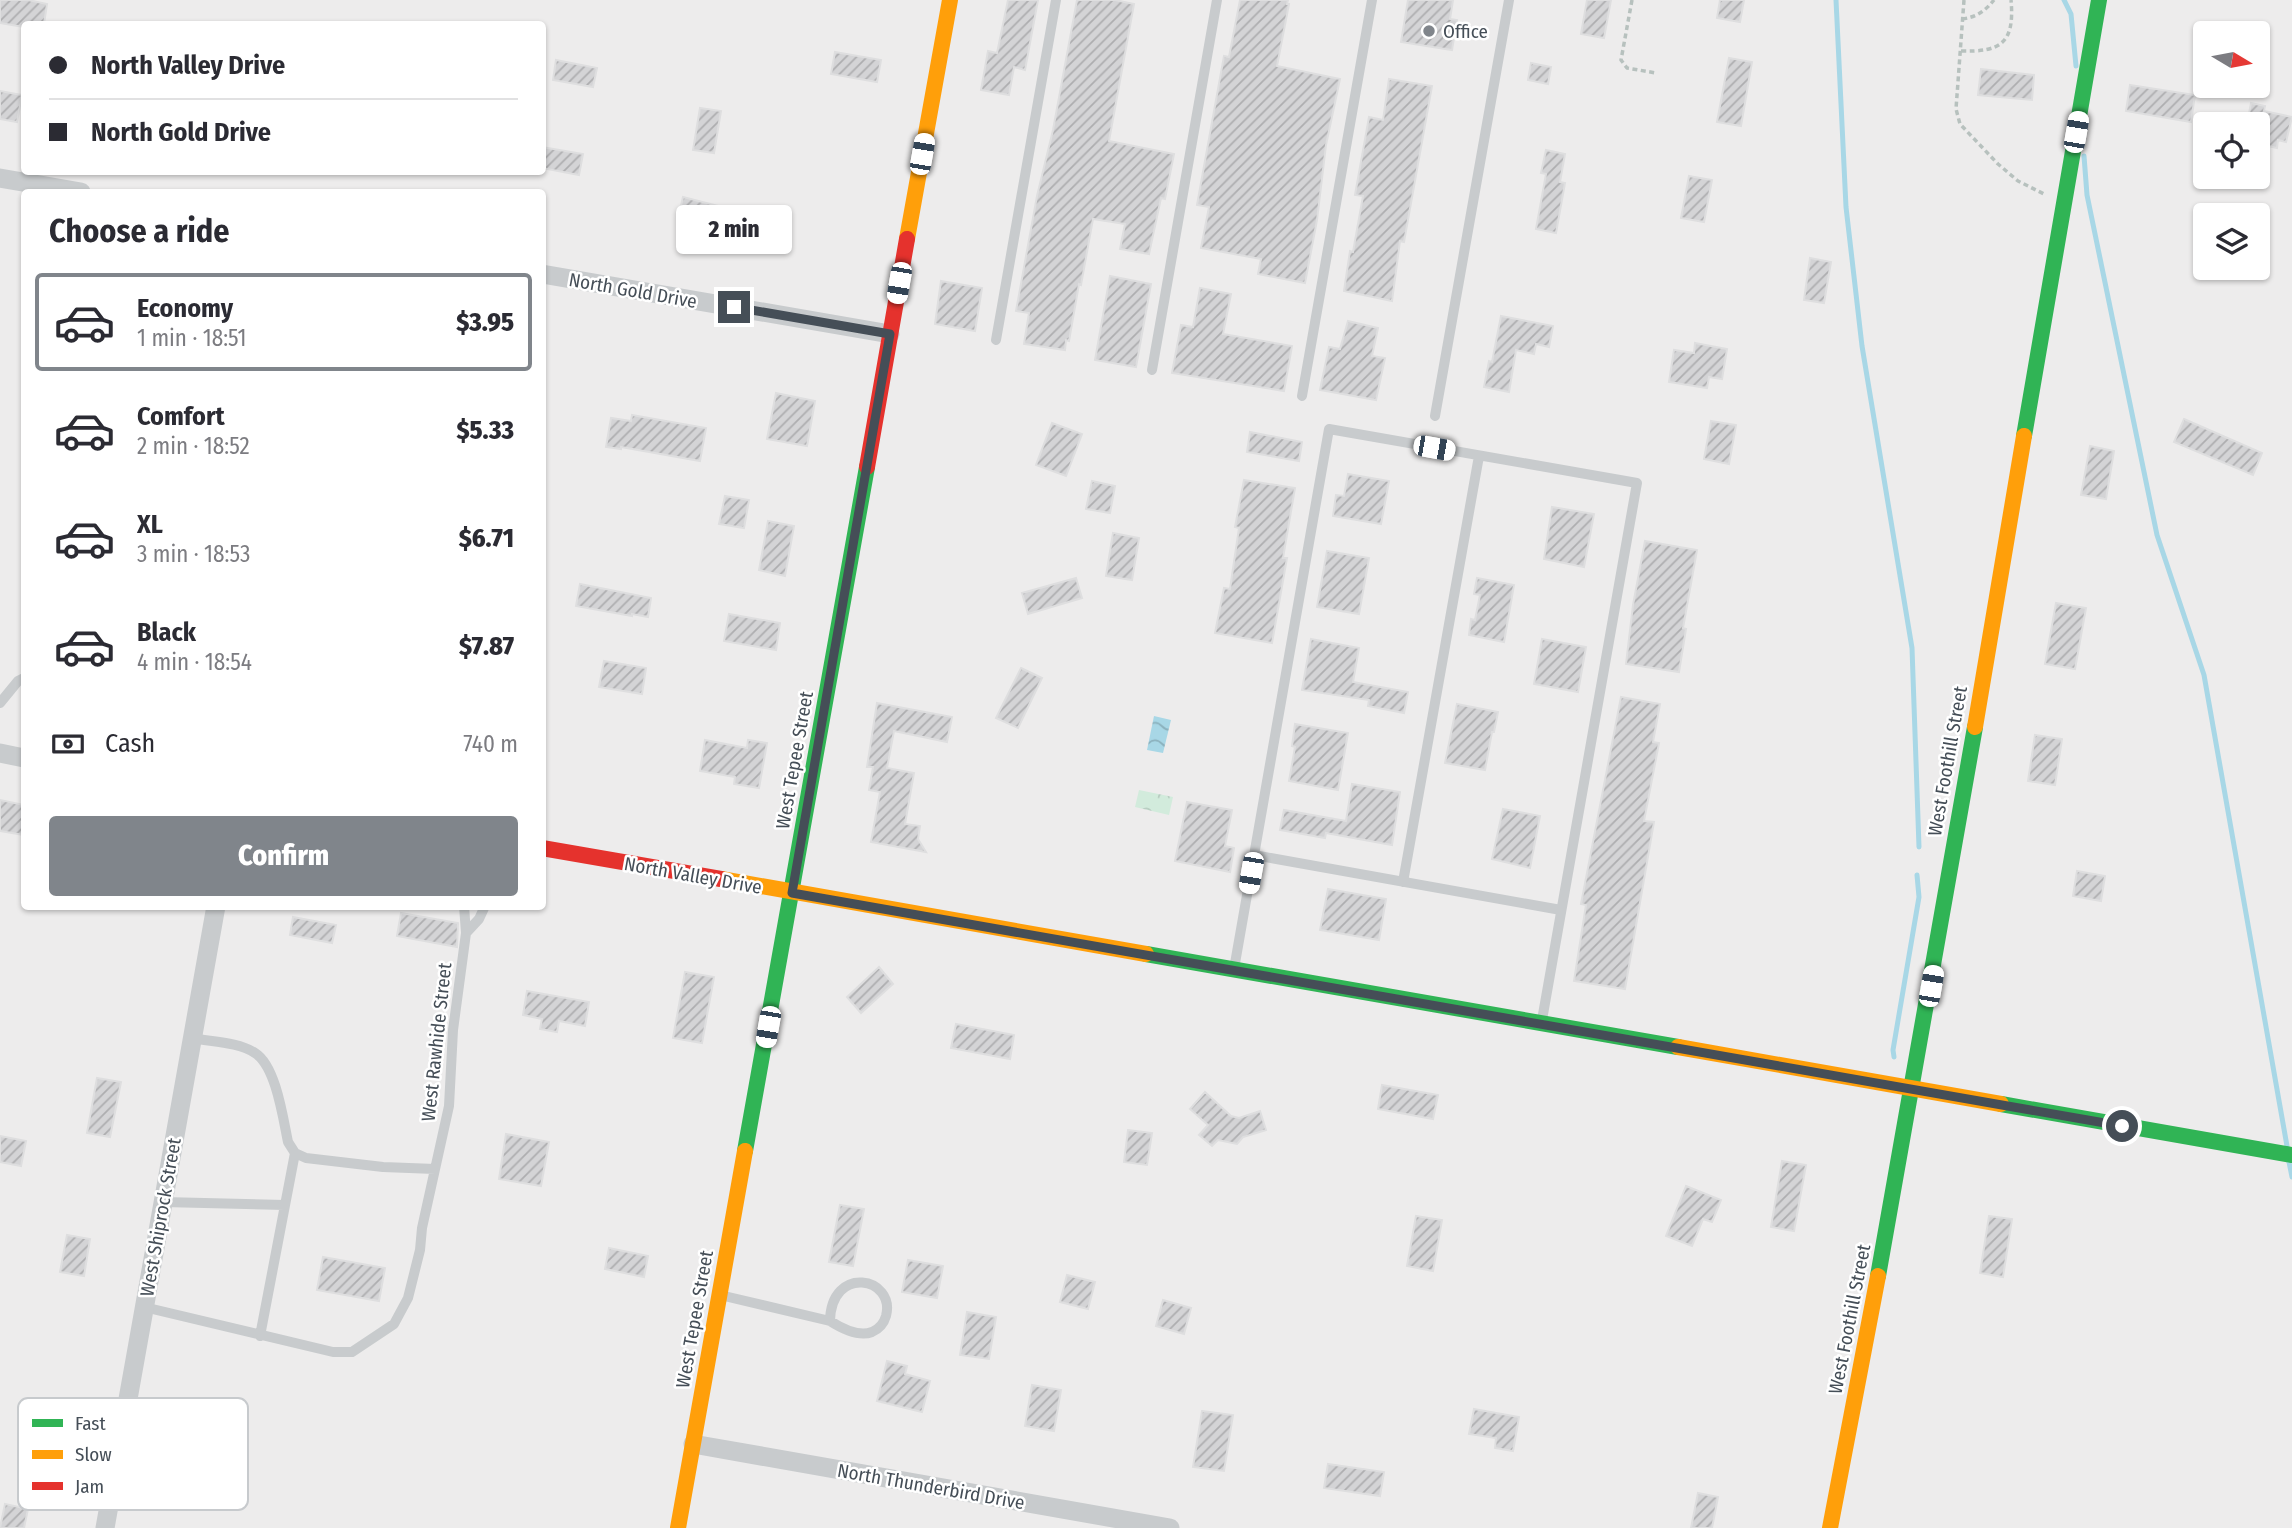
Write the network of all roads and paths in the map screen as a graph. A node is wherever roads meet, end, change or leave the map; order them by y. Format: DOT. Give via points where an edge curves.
graph roads {
  1 [pos="950,0"];
  2 [pos="1056,0"];
  3 [pos="1217,0"];
  4 [pos="1372,0"];
  5 [pos="1509,0"];
  6 [pos="1632,0"];
  7 [pos="1964,0"];
  8 [pos="1994,0"];
  9 [pos="2011,0"];
  10 [pos="2099,0"];
  11 [pos="1962,19"];
  12 [pos="1961,51"];
  13 [pos="1656,73"];
  14 [pos="0,178"];
  15 [pos="64,189"];
  16 [pos="2064,199"];
  17 [pos="546,275"];
  18 [pos="890,334"];
  19 [pos="996,340"];
  20 [pos="1152,370"];
  21 [pos="1302,396"];
  22 [pos="1434,416"];
  23 [pos="1479,456"];
  24 [pos="21,680"];
  25 [pos="0,703"];
  26 [pos="0,753"];
  27 [pos="21,757"];
  28 [pos="546,849"];
  29 [pos="1254,855"];
  30 [pos="1403,882"];
  31 [pos="792,893"];
  32 [pos="215,910"];
  33 [pos="464,910"];
  34 [pos="483,910"];
  35 [pos="1561,911"];
  36 [pos="466,933"];
  37 [pos="1234,970"];
  38 [pos="1542,1023"];
  39 [pos="192,1038"];
  40 [pos="1913,1090"];
  41 [pos="295,1153"];
  42 [pos="2292,1156"];
  43 [pos="435,1169"];
  44 [pos="163,1202"];
  45 [pos="285,1205"];
  46 [pos="720,1295"];
  47 [pos="144,1307"];
  48 [pos="830,1321"];
  49 [pos="260,1336"];
  50 [pos="128,1398"];
  51 [pos="693,1444"];
  52 [pos="107,1510"];
  53 [pos="104,1528"];
  54 [pos="678,1528"];
  55 [pos="1170,1528"];
  56 [pos="1830,1528"];
  1 -- 18 [label="street, West Tepee Street"];
  2 -- 19 [label="lane"];
  3 -- 20 [label="lane"];
  4 -- 21 [label="lane"];
  5 -- 22 [label="lane"];
  6 -- 13 [label="path" via="1621,60 1627,68"];
  7 -- 11 [label="path"];
  8 -- 11 [label="path" via="1974,18"];
  9 -- 12 [label="path" via="2004,42 1995,49"];
  10 -- 16 [label="street, West Foothill Street"];
  11 -- 12 [label="path"];
  12 -- 16 [label="path" via="1956,109 1960,124 2018,181"];
  14 -- 15 [label="street"];
  16 -- 40 [label="street, West Foothill Street"];
  17 -- 18 [label="street, North Gold Drive"];
  18 -- 31 [label="street, West Tepee Street"];
  23 -- 29 [label="lane" via="1329,429"];
  23 -- 30 [label="lane"];
  23 -- 35 [label="lane" via="1637,483"];
  24 -- 25 [label="lane"];
  26 -- 27 [label="street"];
  28 -- 31 [label="street, North Valley Drive"];
  29 -- 30 [label="lane"];
  29 -- 37 [label="lane"];
  30 -- 35 [label="lane"];
  31 -- 37 [label="street, North Valley Drive"];
  31 -- 46 [label="street, West Tepee Street"];
  32 -- 39 [label="street, West Shiprock Street"];
  33 -- 36 [label="lane"];
  34 -- 36 [label="lane, West Rawhide Street"];
  35 -- 38 [label="lane"];
  36 -- 43 [label="lane, West Rawhide Street" via="449,1106"];
  37 -- 38 [label="street, North Valley Drive"];
  38 -- 40 [label="street, North Valley Drive"];
  39 -- 41 [label="lane" via="241,1047 268,1065"];
  39 -- 44 [label="street, West Shiprock Street"];
  40 -- 42 [label="street, North Valley Drive"];
  40 -- 56 [label="street, West Foothill Street"];
  41 -- 43 [label="lane" via="306,1158"];
  41 -- 45 [label="lane"];
  43 -- 49 [label="lane, West Rawhide Street" via="408,1298 394,1324 352,1352"];
  44 -- 45 [label="lane"];
  44 -- 47 [label="street, West Shiprock Street"];
  45 -- 49 [label="lane"];
  46 -- 48 [label="lane"];
  46 -- 51 [label="street, West Tepee Street"];
  47 -- 49 [label="lane, West Rawhide Street"];
  47 -- 50 [label="street, West Shiprock Street"];
  48 -- 48 [label="lane" via="851,1331 875,1331 885,1321 886,1297 875,1286 852,1283 838,1291"];
  51 -- 54 [label="street, West Tepee Street"];
  51 -- 55 [label="street, North Thunderbird Drive"];
  52 -- 53 [label="street, West Shiprock Street"];
}
